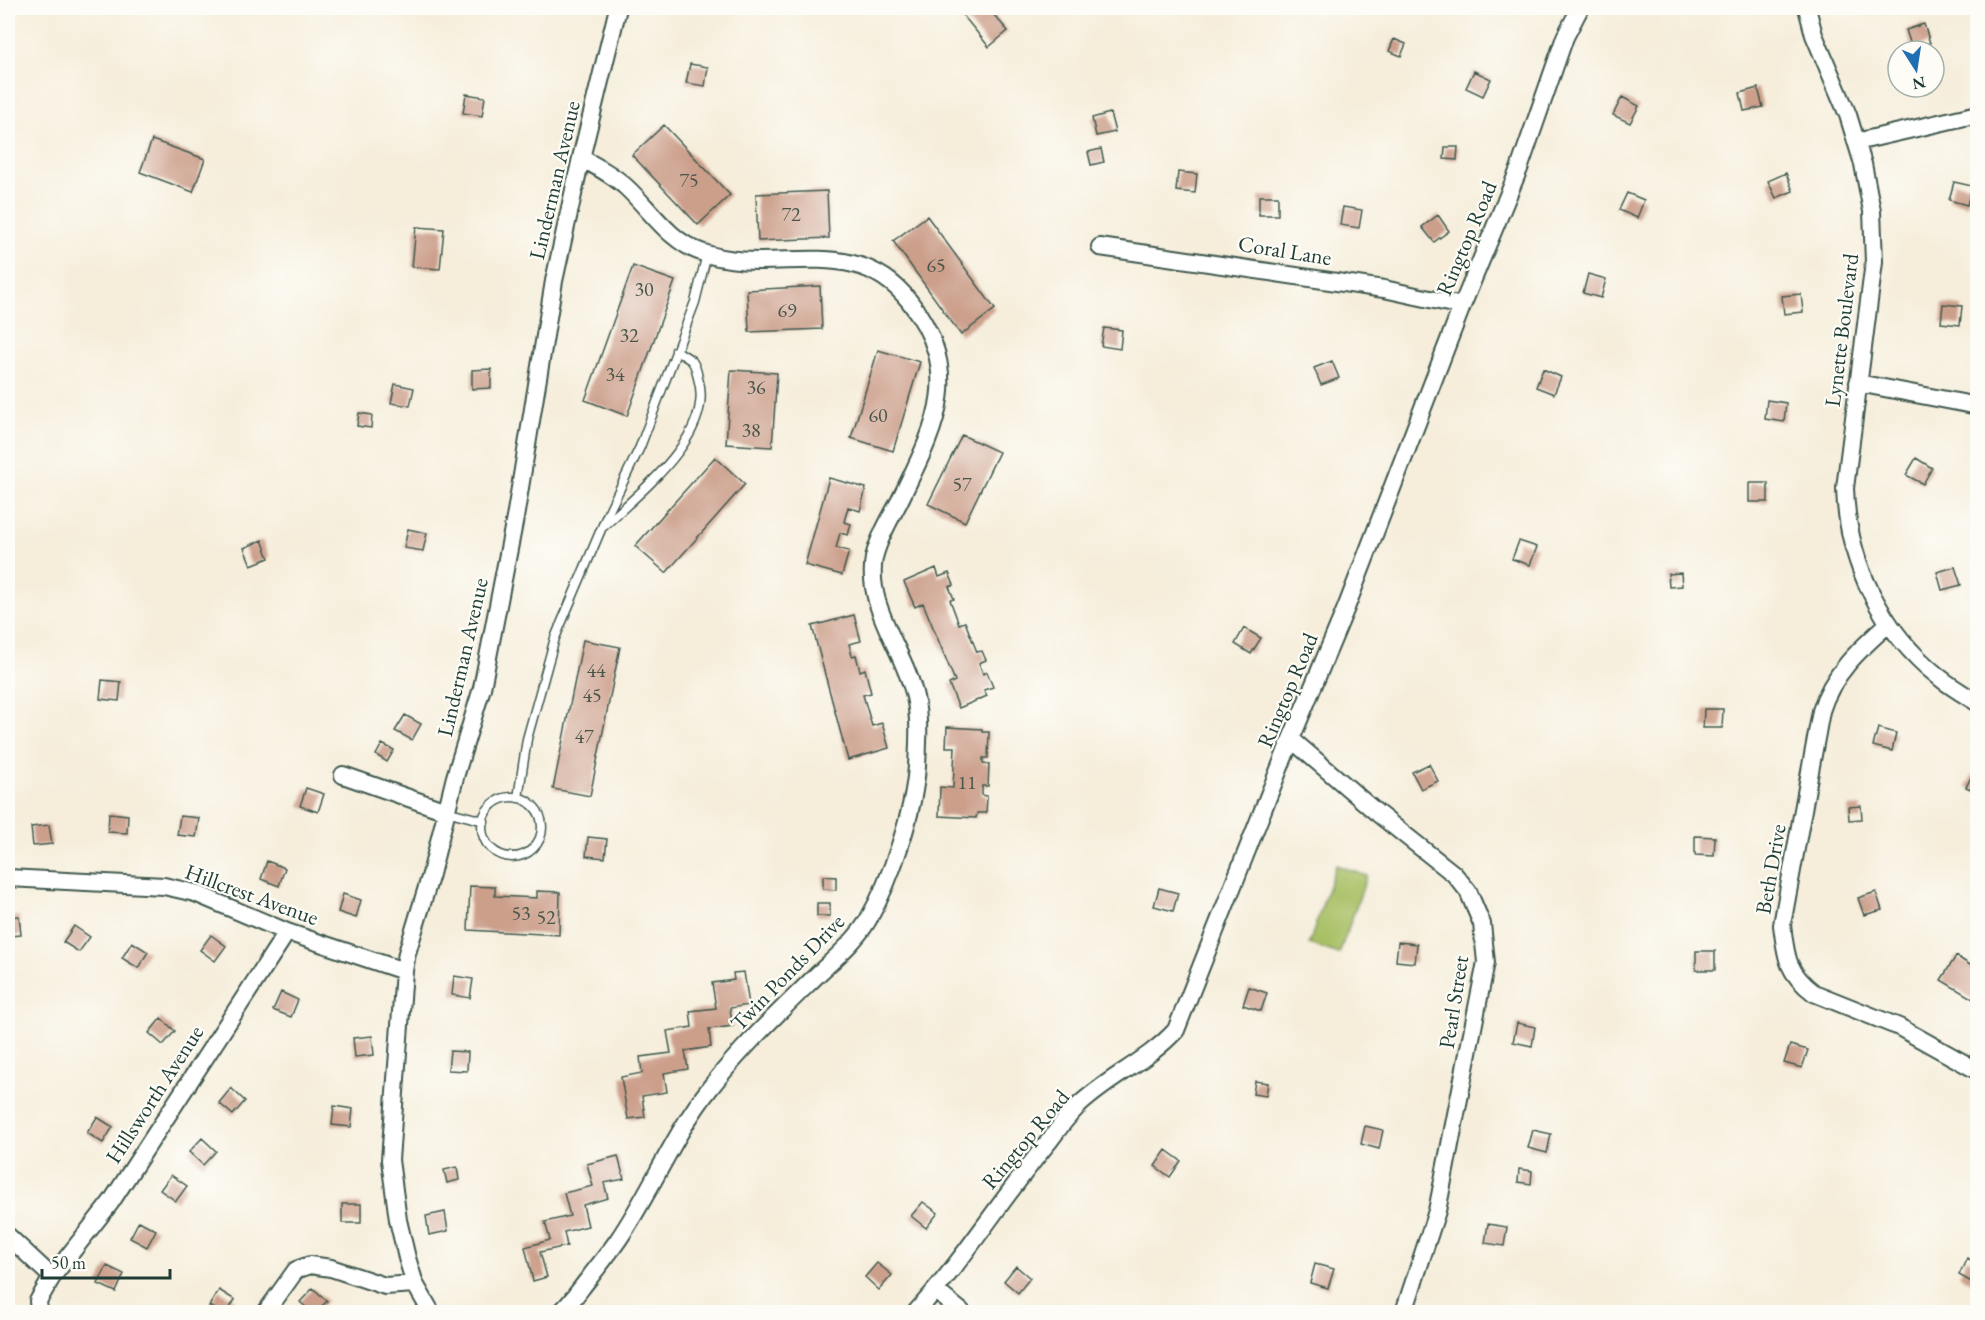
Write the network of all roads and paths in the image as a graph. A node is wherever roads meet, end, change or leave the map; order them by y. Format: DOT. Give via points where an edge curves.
graph roads {
  1 [pos="618,8"];
  2 [pos="1580,8"];
  3 [pos="1807,8"];
  4 [pos="1977,114"];
  5 [pos="1856,142"];
  6 [pos="581,158"];
  7 [pos="1101,247"];
  8 [pos="707,254"];
  9 [pos="1462,306"];
  10 [pos="676,350"];
  11 [pos="1858,383"];
  12 [pos="1977,406"];
  13 [pos="602,528"];
  14 [pos="1888,624"];
  15 [pos="1977,703"];
  16 [pos="1290,739"];
  17 [pos="343,775"];
  18 [pos="518,798"];
  19 [pos="446,811"];
  20 [pos="484,821"];
  21 [pos="8,878"];
  22 [pos="287,932"];
  23 [pos="404,971"];
  24 [pos="1977,1071"];
  25 [pos="8,1236"];
  26 [pos="52,1277"];
  27 [pos="415,1284"];
  28 [pos="936,1291"];
  29 [pos="39,1312"];
  30 [pos="266,1312"];
  31 [pos="431,1312"];
  32 [pos="561,1312"];
  33 [pos="916,1312"];
  34 [pos="962,1312"];
  35 [pos="1404,1312"];
  1 -- 6 [label="street, Linderman Avenue"];
  2 -- 9 [label="street, Ringtop Road" via="1565,37 1519,169"];
  3 -- 5 [label="street, Lynette Boulevard"];
  4 -- 5 [label="street"];
  5 -- 11 [label="street, Lynette Boulevard" via="1872,212 1874,262"];
  6 -- 8 [label="street, Twin Ponds Drive" via="625,186 682,243"];
  6 -- 19 [label="street, Linderman Avenue" via="554,281 492,642"];
  7 -- 9 [label="street, Coral Lane" via="1384,289"];
  8 -- 10 [label="lane" via="695,302"];
  8 -- 32 [label="street, Twin Ponds Drive" via="765,261 851,262 884,277 907,298 935,344 941,366 941,390 928,443 886,528 873,566 880,610 915,697 917,770 894,863 868,921 708,1090 619,1239"];
  9 -- 16 [label="street, Ringtop Road" via="1346,608"];
  10 -- 13 [label="lane" via="640,447"];
  10 -- 13 [label="lane" via="693,362 701,386 698,414 664,471"];
  11 -- 12 [label="street"];
  11 -- 14 [label="street, Lynette Boulevard" via="1845,488 1846,515 1868,590"];
  13 -- 18 [label="lane" via="555,638 527,739"];
  14 -- 15 [label="street, Lynette Boulevard" via="1938,676"];
  14 -- 24 [label="street, Beth Drive" via="1858,652 1826,694 1782,925 1786,957 1792,972 1814,993 1899,1027"];
  16 -- 28 [label="street, Ringtop Road" via="1176,1030 1076,1108"];
  16 -- 35 [label="street, Pearl Street" via="1454,874 1468,891 1482,924 1486,962 1437,1211"];
  17 -- 19 [label="street"];
  18 -- 20 [label="lane" via="502,799 492,805"];
  18 -- 20 [label="lane" via="534,807 542,829 539,840 522,856 499,855 490,848 484,838"];
  19 -- 20 [label="lane"];
  19 -- 23 [label="street, Linderman Avenue"];
  21 -- 22 [label="street, Hillcrest Avenue" via="164,886 195,893"];
  22 -- 23 [label="street, Hillcrest Avenue"];
  22 -- 26 [label="street, Hillsworth Avenue" via="111,1202"];
  23 -- 27 [label="street, Linderman Avenue" via="390,1160 398,1220"];
  25 -- 26 [label="street"];
  26 -- 29 [label="street, Hillsworth Avenue" via="39,1300"];
  27 -- 30 [label="street" via="384,1286 310,1265 297,1270"];
  27 -- 31 [label="street, Linderman Avenue"];
  28 -- 33 [label="street, Ringtop Road"];
  28 -- 34 [label="street"];
}
